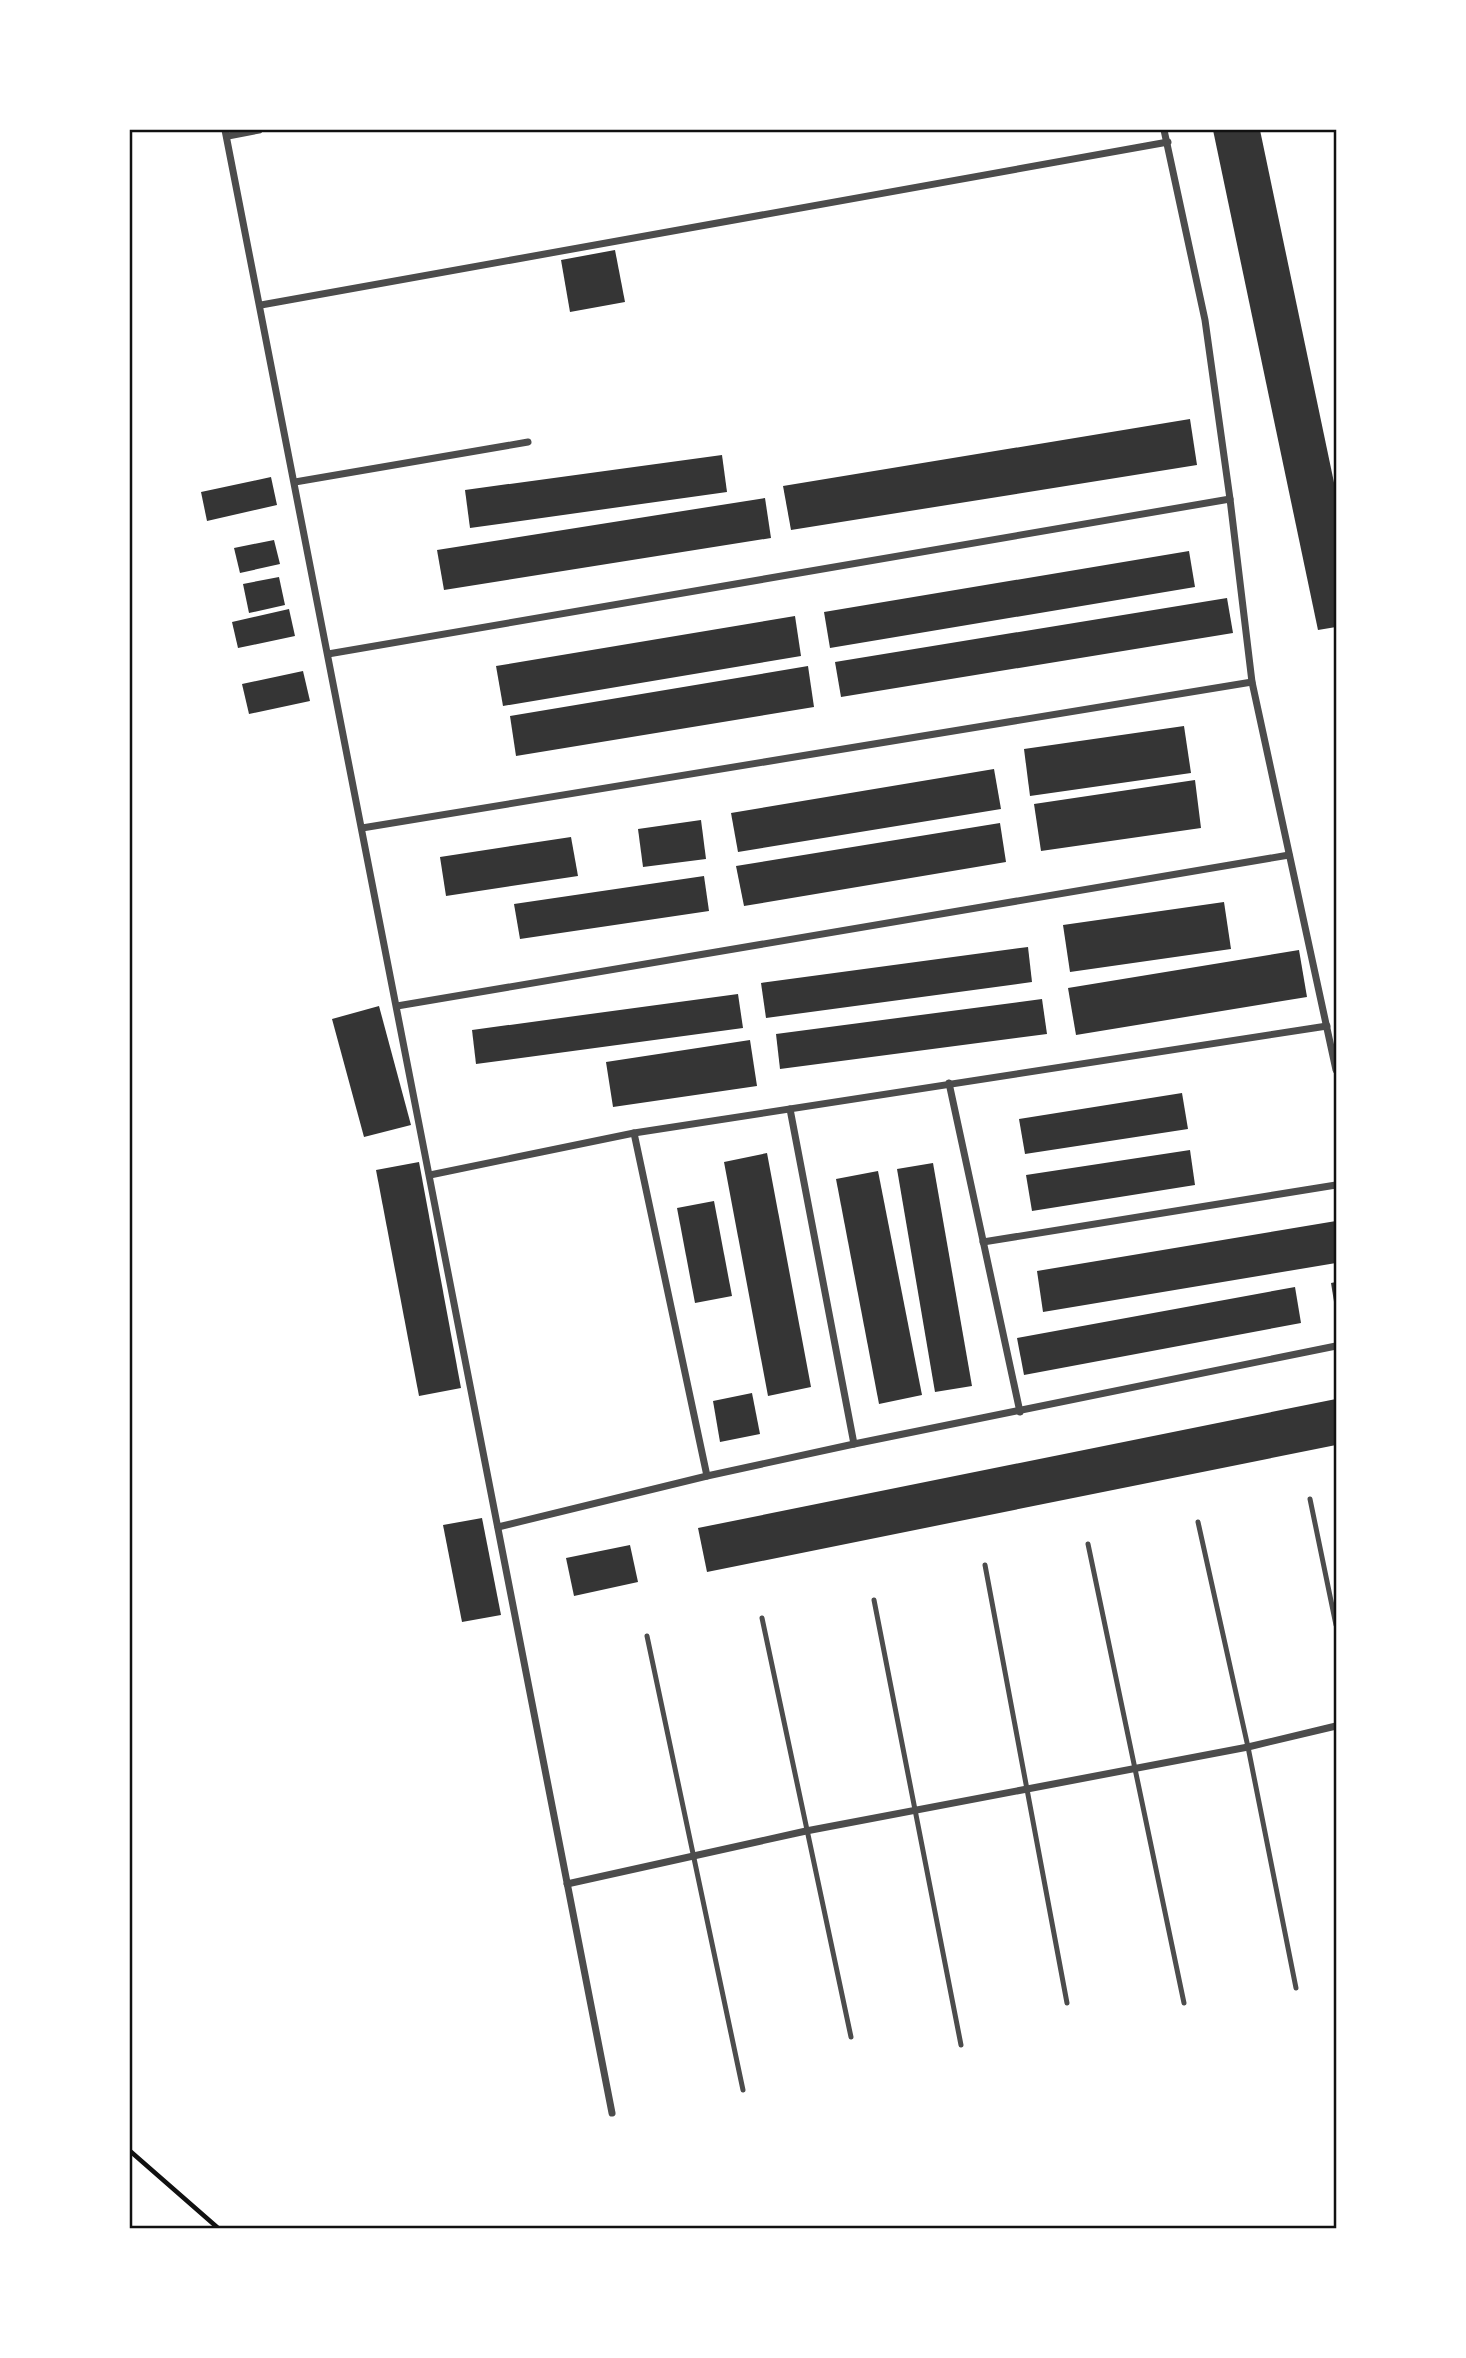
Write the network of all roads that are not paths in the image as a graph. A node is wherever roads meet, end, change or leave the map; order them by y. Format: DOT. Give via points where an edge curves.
graph roads {
  1 [pos="259,130"];
  2 [pos="1164,130"];
  3 [pos="227,133"];
  4 [pos="1168,142"];
  5 [pos="261,305"];
  6 [pos="528,442"];
  7 [pos="295,482"];
  8 [pos="1230,499"];
  9 [pos="328,654"];
  10 [pos="1251,681"];
  11 [pos="362,828"];
  12 [pos="1289,855"];
  13 [pos="397,1006"];
  14 [pos="1327,1026"];
  15 [pos="1336,1070"];
  16 [pos="949,1083"];
  17 [pos="790,1109"];
  18 [pos="634,1133"];
  19 [pos="429,1175"];
  20 [pos="1336,1185"];
  21 [pos="983,1242"];
  22 [pos="1336,1346"];
  23 [pos="1020,1412"];
  24 [pos="854,1444"];
  25 [pos="707,1476"];
  26 [pos="1310,1499"];
  27 [pos="1198,1522"];
  28 [pos="498,1527"];
  29 [pos="1088,1544"];
  30 [pos="985,1565"];
  31 [pos="874,1600"];
  32 [pos="762,1618"];
  33 [pos="1336,1625"];
  34 [pos="647,1636"];
  35 [pos="1336,1726"];
  36 [pos="1248,1747"];
  37 [pos="1133,1768"];
  38 [pos="1027,1789"];
  39 [pos="913,1810"];
  40 [pos="806,1831"];
  41 [pos="693,1855"];
  42 [pos="567,1884"];
  43 [pos="1296,1988"];
  44 [pos="1067,2003"];
  45 [pos="1184,2003"];
  46 [pos="851,2037"];
  47 [pos="961,2045"];
  48 [pos="743,2090"];
  49 [pos="612,2113"];
  1 -- 3 [label="street"];
  2 -- 4 [label="street"];
  3 -- 5 [label="street"];
  4 -- 5 [label="street"];
  4 -- 8 [label="street" via="1205,320"];
  5 -- 7 [label="street"];
  6 -- 7 [label="street"];
  7 -- 9 [label="street"];
  8 -- 9 [label="street"];
  8 -- 10 [label="street"];
  9 -- 11 [label="street"];
  10 -- 11 [label="street"];
  10 -- 12 [label="street"];
  11 -- 13 [label="street"];
  12 -- 13 [label="street"];
  12 -- 14 [label="street"];
  13 -- 19 [label="street"];
  14 -- 15 [label="street"];
  14 -- 16 [label="street"];
  16 -- 17 [label="street"];
  16 -- 21 [label="street"];
  17 -- 18 [label="street"];
  17 -- 24 [label="street"];
  18 -- 19 [label="street"];
  18 -- 25 [label="street"];
  19 -- 28 [label="street"];
  20 -- 21 [label="street"];
  21 -- 23 [label="street"];
  22 -- 23 [label="street"];
  23 -- 24 [label="street"];
  24 -- 25 [label="street"];
  25 -- 28 [label="street"];
  26 -- 33 [label="lane"];
  27 -- 36 [label="lane"];
  28 -- 42 [label="street"];
  29 -- 37 [label="lane"];
  30 -- 38 [label="lane"];
  31 -- 39 [label="lane"];
  32 -- 40 [label="lane"];
  34 -- 41 [label="lane"];
  35 -- 36 [label="street"];
  36 -- 37 [label="street"];
  36 -- 43 [label="lane"];
  37 -- 38 [label="street"];
  37 -- 45 [label="lane"];
  38 -- 39 [label="street"];
  38 -- 44 [label="lane"];
  39 -- 40 [label="street"];
  39 -- 47 [label="lane"];
  40 -- 41 [label="street"];
  40 -- 46 [label="lane"];
  41 -- 42 [label="street"];
  41 -- 48 [label="lane"];
  42 -- 49 [label="street"];
}
